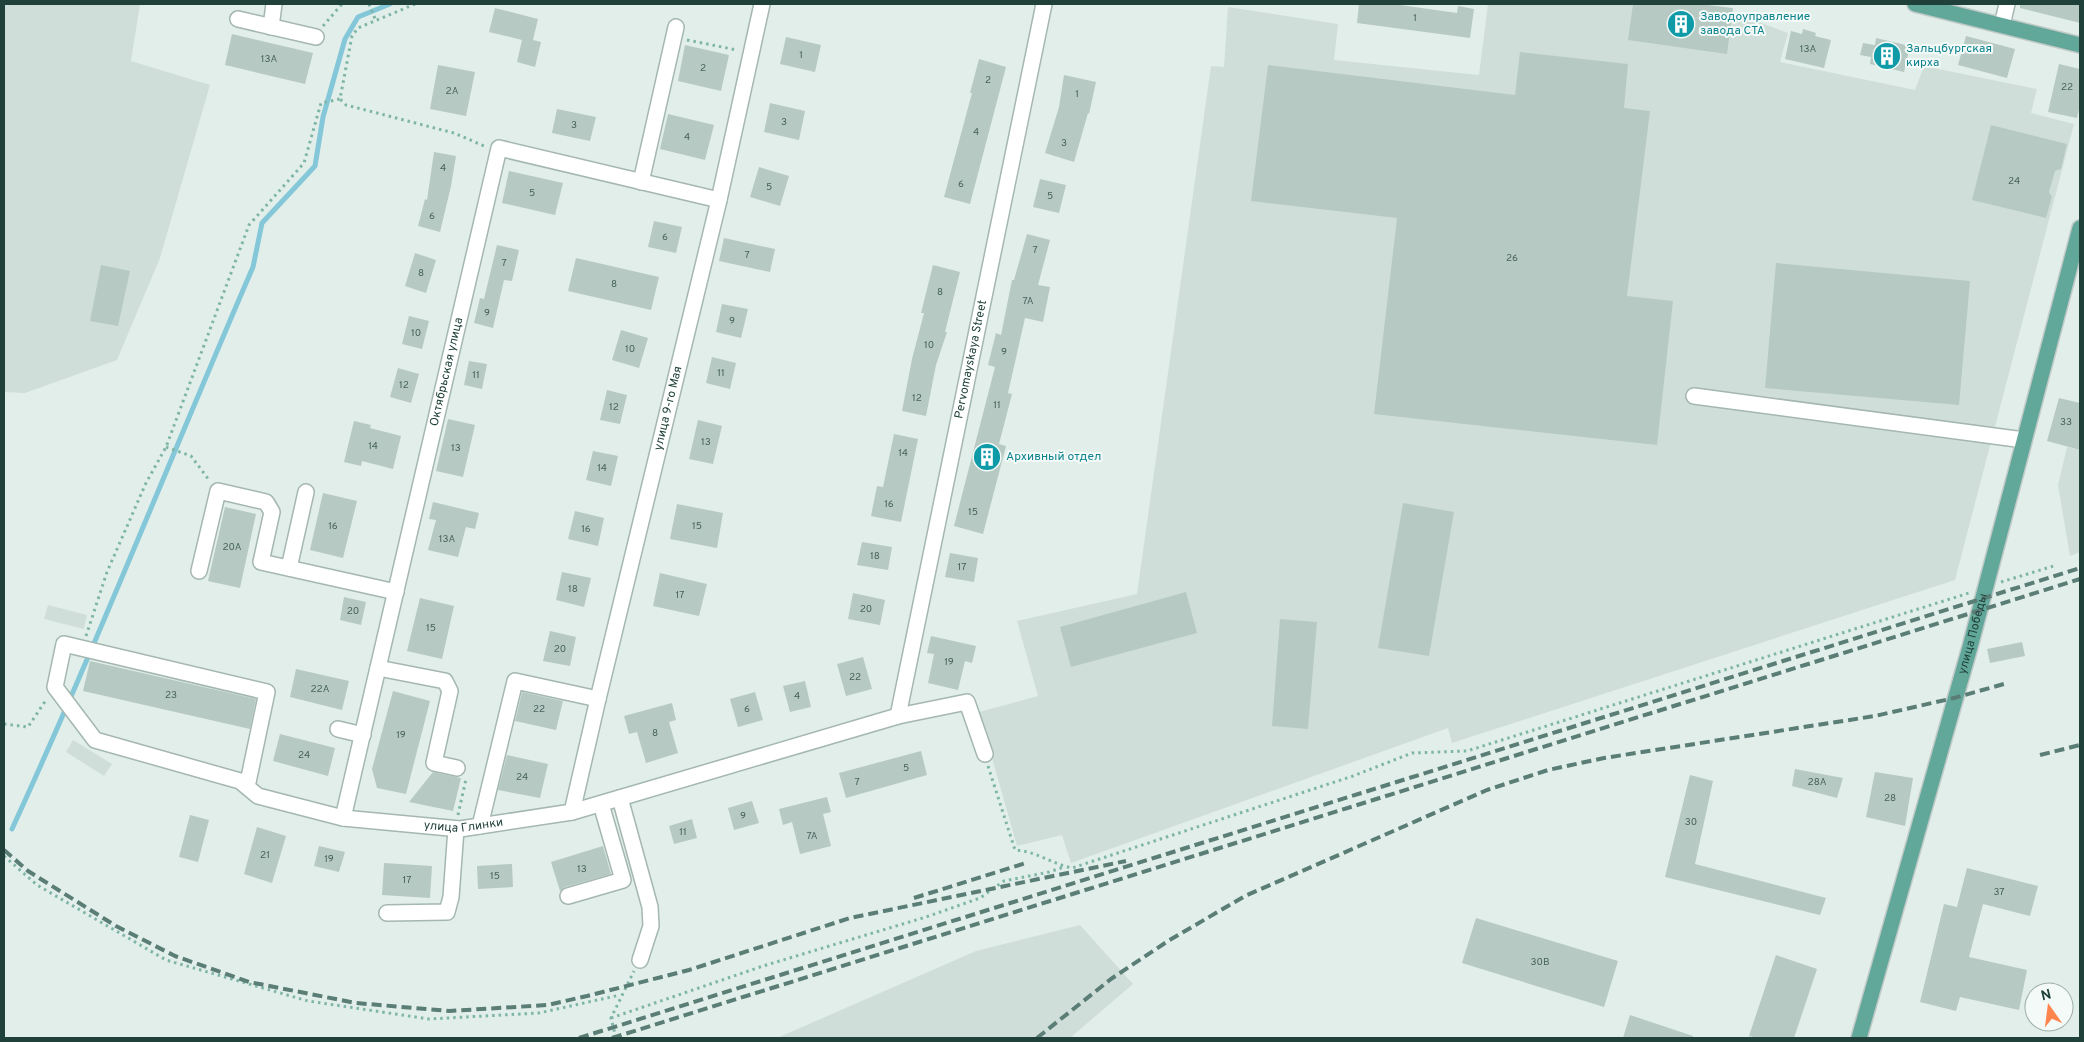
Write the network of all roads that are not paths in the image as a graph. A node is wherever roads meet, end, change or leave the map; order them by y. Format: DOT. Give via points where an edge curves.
graph roads {
  1 [pos="274,4"];
  2 [pos="762,4"];
  3 [pos="1044,4"];
  4 [pos="1915,4"];
  5 [pos="2007,4"];
  6 [pos="238,19"];
  7 [pos="2002,25"];
  8 [pos="271,27"];
  9 [pos="675,32"];
  10 [pos="316,37"];
  11 [pos="2080,45"];
  12 [pos="641,182"];
  13 [pos="719,200"];
  14 [pos="2080,228"];
  15 [pos="1694,396"];
  16 [pos="2024,440"];
  17 [pos="306,492"];
  18 [pos="289,568"];
  19 [pos="198,571"];
  20 [pos="396,592"];
  21 [pos="378,668"];
  22 [pos="598,699"];
  23 [pos="898,716"];
  24 [pos="338,729"];
  25 [pos="363,735"];
  26 [pos="985,754"];
  27 [pos="457,768"];
  28 [pos="247,786"];
  29 [pos="620,798"];
  30 [pos="601,804"];
  31 [pos="572,812"];
  32 [pos="343,818"];
  33 [pos="480,826"];
  34 [pos="455,829"];
  35 [pos="568,896"];
  36 [pos="387,913"];
  37 [pos="640,960"];
  38 [pos="1859,1038"];
  1 -- 8 [label="street"];
  2 -- 13 [label="street, улица 9-го Мая"];
  3 -- 23 [label="street, Pervomayskaya Street"];
  4 -- 7 [label="main road"];
  5 -- 7 [label="street"];
  6 -- 8 [label="street"];
  7 -- 11 [label="main road"];
  8 -- 10 [label="street"];
  9 -- 12 [label="street"];
  12 -- 13 [label="street"];
  12 -- 20 [label="street, Октябрьская улица" via="499,148"];
  13 -- 22 [label="street, улица 9-го Мая"];
  14 -- 16 [label="main road, улица Победы"];
  15 -- 16 [label="street"];
  16 -- 38 [label="main road, улица Победы"];
  17 -- 18 [label="street"];
  18 -- 19 [label="street" via="262,562 272,512 266,502 218,490"];
  18 -- 20 [label="street"];
  20 -- 21 [label="street, Октябрьская улица"];
  21 -- 25 [label="street, Октябрьская улица"];
  21 -- 27 [label="street" via="445,681 450,691 434,763"];
  22 -- 31 [label="street, улица 9-го Мая"];
  22 -- 33 [label="street" via="514,681"];
  23 -- 26 [label="street, улица Глинки" via="967,702"];
  23 -- 29 [label="street, улица Глинки"];
  24 -- 25 [label="street"];
  25 -- 32 [label="street, Октябрьская улица"];
  28 -- 28 [label="street, улица Глинки" via="240,781 95,740 55,687 64,644 267,692"];
  28 -- 32 [label="street, улица Глинки" via="258,796"];
  29 -- 30 [label="street, улица Глинки"];
  29 -- 37 [label="street" via="650,907 651,926"];
  30 -- 31 [label="street, улица Глинки"];
  30 -- 35 [label="street" via="623,880"];
  31 -- 33 [label="street, улица Глинки"];
  32 -- 34 [label="street, улица Глинки"];
  33 -- 34 [label="street, улица Глинки"];
  34 -- 36 [label="street" via="451,897 447,912"];
}
